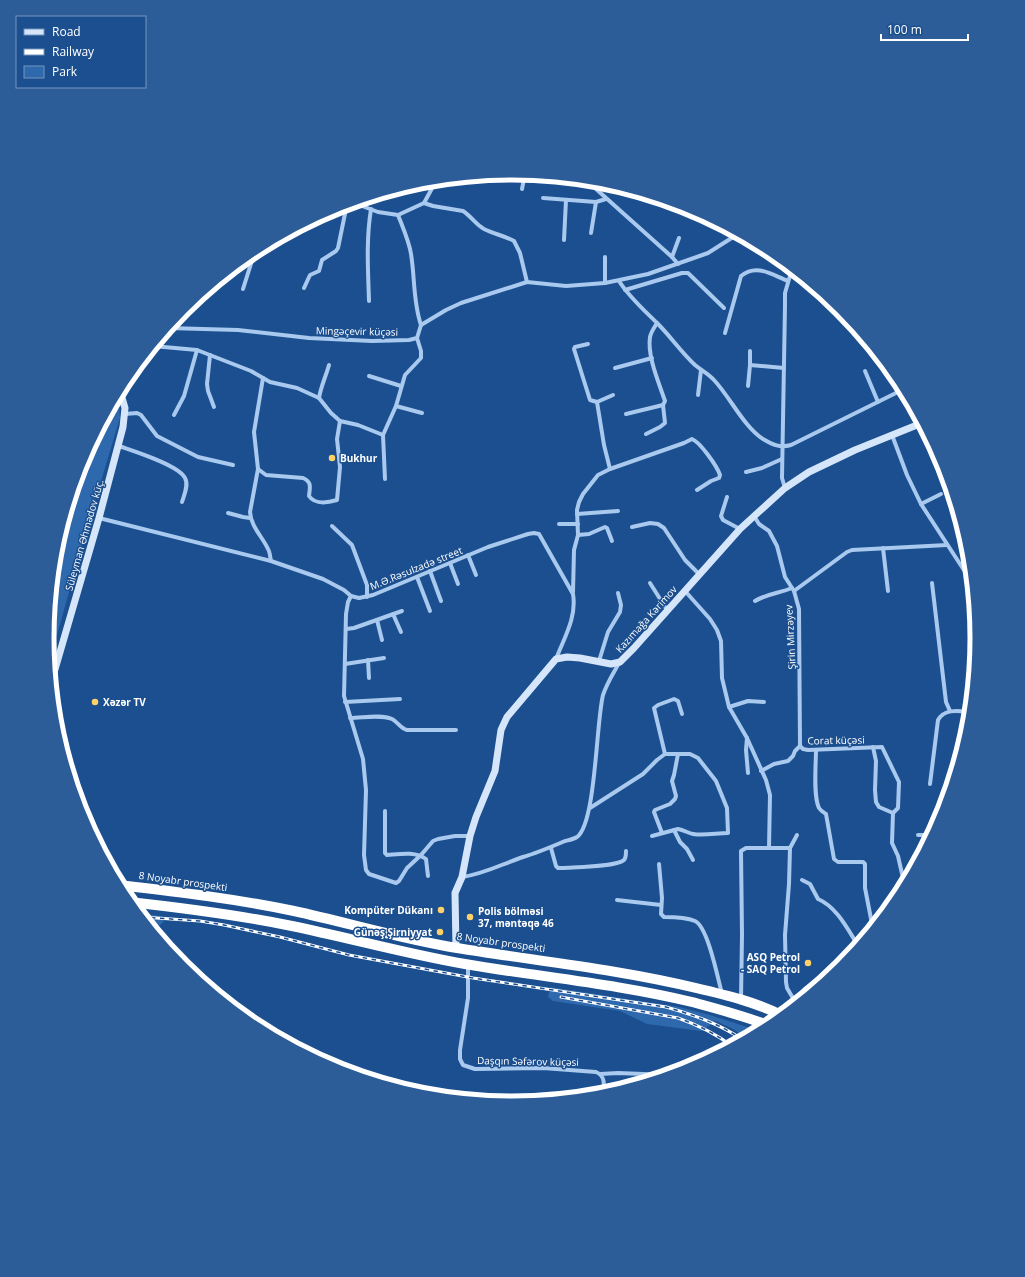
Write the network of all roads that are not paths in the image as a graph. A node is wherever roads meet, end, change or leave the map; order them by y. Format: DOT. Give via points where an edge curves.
graph roads {
  1 [pos="524,180"];
  2 [pos="432,187"];
  3 [pos="594,188"];
  4 [pos="522,189"];
  5 [pos="543,198"];
  6 [pos="606,199"];
  7 [pos="566,200"];
  8 [pos="596,202"];
  9 [pos="424,203"];
  10 [pos="361,205"];
  11 [pos="371,209"];
  12 [pos="345,212"];
  13 [pos="398,215"];
  14 [pos="591,233"];
  15 [pos="734,237"];
  16 [pos="679,238"];
  17 [pos="564,240"];
  18 [pos="605,257"];
  19 [pos="672,257"];
  20 [pos="252,262"];
  21 [pos="678,264"];
  22 [pos="790,274"];
  23 [pos="619,280"];
  24 [pos="788,281"];
  25 [pos="527,282"];
  26 [pos="605,283"];
  27 [pos="304,288"];
  28 [pos="243,289"];
  29 [pos="625,290"];
  30 [pos="368,301"];
  31 [pos="724,308"];
  32 [pos="657,323"];
  33 [pos="421,325"];
  34 [pos="175,328"];
  35 [pos="725,333"];
  36 [pos="417,338"];
  37 [pos="588,344"];
  38 [pos="159,347"];
  39 [pos="197,350"];
  40 [pos="750,351"];
  41 [pos="210,355"];
  42 [pos="652,358"];
  43 [pos="329,365"];
  44 [pos="750,365"];
  45 [pos="615,368"];
  46 [pos="784,368"];
  47 [pos="701,370"];
  48 [pos="865,371"];
  49 [pos="369,376"];
  50 [pos="263,378"];
  51 [pos="401,386"];
  52 [pos="748,386"];
  53 [pos="899,392"];
  54 [pos="613,395"];
  55 [pos="698,395"];
  56 [pos="122,397"];
  57 [pos="319,398"];
  58 [pos="597,402"];
  59 [pos="878,402"];
  60 [pos="663,405"];
  61 [pos="396,406"];
  62 [pos="214,407"];
  63 [pos="422,413"];
  64 [pos="125,414"];
  65 [pos="626,414"];
  66 [pos="174,415"];
  67 [pos="340,421"];
  68 [pos="918,425"];
  69 [pos="646,434"];
  70 [pos="892,435"];
  71 [pos="383,436"];
  72 [pos="119,446"];
  73 [pos="782,447"];
  74 [pos="782,459"];
  75 [pos="233,465"];
  76 [pos="258,469"];
  77 [pos="610,469"];
  78 [pos="746,472"];
  79 [pos="385,479"];
  80 [pos="784,488"];
  81 [pos="697,490"];
  82 [pos="941,494"];
  83 [pos="727,497"];
  84 [pos="182,502"];
  85 [pos="921,504"];
  86 [pos="618,511"];
  87 [pos="228,513"];
  88 [pos="577,514"];
  89 [pos="754,516"];
  90 [pos="99,518"];
  91 [pos="250,518"];
  92 [pos="559,524"];
  93 [pos="578,524"];
  94 [pos="332,526"];
  95 [pos="632,528"];
  96 [pos="740,529"];
  97 [pos="578,535"];
  98 [pos="612,541"];
  99 [pos="947,545"];
  100 [pos="883,548"];
  101 [pos="468,555"];
  102 [pos="271,561"];
  103 [pos="450,563"];
  104 [pos="430,571"];
  105 [pos="699,574"];
  106 [pos="966,574"];
  107 [pos="476,575"];
  108 [pos="417,577"];
  109 [pos="650,583"];
  110 [pos="932,583"];
  111 [pos="458,584"];
  112 [pos="793,589"];
  113 [pos="685,591"];
  114 [pos="888,591"];
  115 [pos="618,593"];
  116 [pos="573,594"];
  117 [pos="351,596"];
  118 [pos="366,597"];
  119 [pos="441,601"];
  120 [pos="754,601"];
  121 [pos="430,610"];
  122 [pos="667,610"];
  123 [pos="402,611"];
  124 [pos="393,614"];
  125 [pos="377,620"];
  126 [pos="346,629"];
  127 [pos="401,632"];
  128 [pos="382,640"];
  129 [pos="384,658"];
  130 [pos="556,659"];
  131 [pos="368,660"];
  132 [pos="599,661"];
  133 [pos="620,662"];
  134 [pos="345,664"];
  135 [pos="55,669"];
  136 [pos="369,678"];
  137 [pos="400,699"];
  138 [pos="345,702"];
  139 [pos="764,702"];
  140 [pos="729,707"];
  141 [pos="950,711"];
  142 [pos="965,712"];
  143 [pos="682,714"];
  144 [pos="350,718"];
  145 [pos="456,730"];
  146 [pos="747,738"];
  147 [pos="800,746"];
  148 [pos="873,747"];
  149 [pos="816,750"];
  150 [pos="666,754"];
  151 [pos="678,754"];
  152 [pos="762,771"];
  153 [pos="748,773"];
  154 [pos="930,784"];
  155 [pos="590,808"];
  156 [pos="385,811"];
  157 [pos="893,813"];
  158 [pos="674,830"];
  159 [pos="662,833"];
  160 [pos="797,835"];
  161 [pos="918,835"];
  162 [pos="470,836"];
  163 [pos="652,836"];
  164 [pos="926,836"];
  165 [pos="551,848"];
  166 [pos="770,848"];
  167 [pos="790,848"];
  168 [pos="626,851"];
  169 [pos="421,856"];
  170 [pos="693,860"];
  171 [pos="660,864"];
  172 [pos="428,876"];
  173 [pos="462,876"];
  174 [pos="903,879"];
  175 [pos="802,880"];
  176 [pos="126,886"];
  177 [pos="617,900"];
  178 [pos="138,903"];
  179 [pos="661,905"];
  180 [pos="872,923"];
  181 [pos="856,942"];
  182 [pos="456,948"];
  183 [pos="468,965"];
  184 [pos="827,972"];
  185 [pos="722,994"];
  186 [pos="741,1000"];
  187 [pos="794,1000"];
  188 [pos="778,1012"];
  189 [pos="762,1023"];
  190 [pos="600,1074"];
  191 [pos="655,1074"];
  192 [pos="603,1088"];
  1 -- 4 [label="street"];
  2 -- 9 [label="street"];
  3 -- 6 [label="street"];
  5 -- 7 [label="street"];
  6 -- 8 [label="street"];
  6 -- 19 [label="street"];
  7 -- 8 [label="street"];
  7 -- 17 [label="street"];
  8 -- 14 [label="street"];
  9 -- 13 [label="street"];
  9 -- 25 [label="street" via="463,211 485,229 514,241 520,253"];
  10 -- 11 [label="street"];
  11 -- 13 [label="street"];
  11 -- 30 [label="street" via="367,252"];
  12 -- 27 [label="street" via="338,248 322,260 319,271 310,275"];
  13 -- 33 [label="street" via="411,253 416,311"];
  15 -- 21 [label="street" via="708,253"];
  16 -- 19 [label="street"];
  18 -- 26 [label="street"];
  19 -- 21 [label="street"];
  20 -- 28 [label="street"];
  21 -- 23 [label="street"];
  22 -- 24 [label="street"];
  23 -- 26 [label="street"];
  23 -- 29 [label="street"];
  24 -- 35 [label="street" via="761,270 751,270 741,276"];
  24 -- 46 [label="street" via="785,293"];
  25 -- 26 [label="street" via="566,286"];
  25 -- 33 [label="street" via="461,303"];
  29 -- 31 [label="street" via="688,273"];
  29 -- 32 [label="street"];
  32 -- 42 [label="street" via="650,338"];
  32 -- 47 [label="street"];
  33 -- 36 [label="street"];
  34 -- 36 [label="street, Mingəçevir küçəsi" via="238,330 309,338 372,341"];
  36 -- 51 [label="street" via="421,358 404,375"];
  37 -- 58 [label="street" via="574,349 590,400"];
  38 -- 39 [label="street"];
  39 -- 41 [label="street"];
  39 -- 66 [label="street" via="184,396"];
  40 -- 44 [label="street"];
  41 -- 50 [label="street"];
  41 -- 62 [label="street" via="207,384"];
  42 -- 45 [label="street"];
  42 -- 60 [label="street" via="665,401"];
  43 -- 57 [label="street"];
  44 -- 46 [label="street"];
  44 -- 52 [label="street"];
  46 -- 73 [label="street"];
  47 -- 55 [label="street"];
  47 -- 73 [label="street" via="713,379 761,438"];
  48 -- 59 [label="street"];
  49 -- 51 [label="street"];
  50 -- 57 [label="street"];
  50 -- 76 [label="street" via="254,432"];
  51 -- 61 [label="street"];
  53 -- 59 [label="street"];
  54 -- 58 [label="street"];
  56 -- 64 [label="street, Süleyman Əhmədov küç."];
  57 -- 67 [label="street"];
  58 -- 77 [label="street"];
  59 -- 73 [label="street" via="798,442"];
  60 -- 65 [label="street"];
  60 -- 69 [label="street" via="665,423"];
  61 -- 63 [label="street"];
  61 -- 71 [label="street"];
  64 -- 72 [label="street, Süleyman Əhmədov küç."];
  64 -- 75 [label="street" via="141,415 158,436 198,457"];
  67 -- 71 [label="street" via="358,425"];
  67 -- 76 [label="street" via="337,439 340,468 338,500 318,503 309,496 308,480 266,475"];
  68 -- 70 [label="street, Kazımağa Kərimov"];
  70 -- 80 [label="street, Kazımağa Kərimov" via="809,472"];
  70 -- 85 [label="street"];
  71 -- 79 [label="street"];
  72 -- 84 [label="street" via="164,463 182,474 186,480"];
  72 -- 90 [label="street, Süleyman Əhmədov küç."];
  73 -- 74 [label="street"];
  74 -- 78 [label="street"];
  74 -- 80 [label="street"];
  76 -- 91 [label="street"];
  77 -- 81 [label="street" via="692,439 703,449 720,475 720,478"];
  77 -- 88 [label="street" via="598,475 583,494"];
  80 -- 89 [label="street, Kazımağa Kərimov"];
  82 -- 85 [label="street"];
  83 -- 96 [label="street" via="721,516 723,520"];
  85 -- 99 [label="street"];
  86 -- 88 [label="street"];
  87 -- 91 [label="street"];
  88 -- 93 [label="street"];
  89 -- 96 [label="street, Kazımağa Kərimov"];
  89 -- 112 [label="street, Şirin Mirzəyev" via="758,524 769,531 777,546 785,577"];
  90 -- 102 [label="street, M.Ə.Rəsulzadə street"];
  90 -- 135 [label="street, Süleyman Əhmədov küç."];
  91 -- 102 [label="street" via="269,550"];
  92 -- 93 [label="street"];
  93 -- 97 [label="street"];
  94 -- 118 [label="street" via="352,545 367,585"];
  95 -- 105 [label="street" via="650,523 664,528 685,560"];
  96 -- 105 [label="street, Kazımağa Kərimov"];
  97 -- 98 [label="street" via="589,534 605,526"];
  97 -- 116 [label="street" via="574,550"];
  99 -- 100 [label="street"];
  99 -- 106 [label="street"];
  100 -- 112 [label="street" via="847,552"];
  100 -- 114 [label="street"];
  101 -- 103 [label="street, M.Ə.Rəsulzadə street"];
  101 -- 107 [label="street"];
  101 -- 116 [label="street, M.Ə.Rəsulzadə street" via="528,534 539,534"];
  102 -- 117 [label="street, M.Ə.Rəsulzadə street" via="322,579"];
  103 -- 104 [label="street, M.Ə.Rəsulzadə street"];
  103 -- 111 [label="street"];
  104 -- 108 [label="street, M.Ə.Rəsulzadə street"];
  104 -- 119 [label="street"];
  105 -- 113 [label="street, Kazımağa Kərimov"];
  108 -- 118 [label="street, M.Ə.Rəsulzadə street"];
  108 -- 121 [label="street"];
  109 -- 122 [label="street"];
  110 -- 141 [label="street" via="946,702"];
  112 -- 120 [label="street" via="763,596"];
  112 -- 147 [label="street, Şirin Mirzəyev" via="799,609"];
  113 -- 122 [label="street, Kazımağa Kərimov"];
  113 -- 140 [label="street" via="717,630 721,641 722,678"];
  115 -- 132 [label="street" via="620,612 608,632"];
  116 -- 130 [label="street, M.Ə.Rəsulzadə street" via="573,616"];
  117 -- 118 [label="street, M.Ə.Rəsulzadə street"];
  117 -- 126 [label="street" via="348,602"];
  122 -- 133 [label="street, Kazımağa Kərimov"];
  123 -- 124 [label="street"];
  124 -- 125 [label="street"];
  124 -- 127 [label="street"];
  125 -- 126 [label="street"];
  125 -- 128 [label="street"];
  126 -- 134 [label="street"];
  129 -- 131 [label="street"];
  130 -- 132 [label="street, Kazımağa Kərimov" via="567,657"];
  130 -- 162 [label="street" via="504,722 495,772"];
  131 -- 134 [label="street"];
  131 -- 136 [label="street"];
  132 -- 133 [label="street, Kazımağa Kərimov" via="611,664"];
  133 -- 155 [label="street" via="609,679 600,713"];
  134 -- 138 [label="street"];
  137 -- 138 [label="street"];
  138 -- 144 [label="street"];
  139 -- 140 [label="street" via="748,701"];
  140 -- 146 [label="street"];
  141 -- 142 [label="street"];
  141 -- 154 [label="street" via="938,720"];
  143 -- 150 [label="street" via="678,702 674,699 654,708"];
  144 -- 145 [label="street" via="390,718 402,729 407,730"];
  144 -- 169 [label="street" via="363,758 366,790 366,870 369,874 396,883 407,868"];
  146 -- 152 [label="street"];
  146 -- 153 [label="street"];
  147 -- 149 [label="street, Corat küçəsi" via="803,749"];
  147 -- 152 [label="street" via="788,761 774,764"];
  148 -- 149 [label="street, Corat küçəsi"];
  148 -- 157 [label="street, Corat küçəsi" via="876,761 876,802"];
  148 -- 157 [label="street, Corat küçəsi" via="882,747 898,782 898,808"];
  149 -- 180 [label="street" via="818,807 826,814 834,859 838,862 865,864 864,888"];
  150 -- 151 [label="street"];
  150 -- 155 [label="street" via="642,774"];
  151 -- 158 [label="street" via="690,754 698,758 716,781 727,808 728,833 701,835"];
  151 -- 159 [label="street" via="672,781 675,799 654,812"];
  152 -- 166 [label="street" via="770,795"];
  155 -- 165 [label="street" via="585,825 577,837"];
  156 -- 169 [label="street" via="385,853"];
  157 -- 174 [label="street, Corat küçəsi" via="892,843"];
  158 -- 159 [label="street"];
  158 -- 170 [label="street"];
  159 -- 163 [label="street"];
  160 -- 167 [label="street"];
  161 -- 164 [label="street"];
  162 -- 169 [label="street" via="432,841"];
  162 -- 173 [label="street"];
  165 -- 168 [label="street" via="558,868 614,864 626,858"];
  165 -- 173 [label="street" via="487,872"];
  166 -- 167 [label="street"];
  166 -- 186 [label="street" via="746,848 741,851"];
  167 -- 187 [label="street" via="785,935 786,982"];
  169 -- 172 [label="street" via="426,859"];
  171 -- 179 [label="street"];
  173 -- 182 [label="street" via="455,893"];
  175 -- 181 [label="street" via="810,884 818,899 826,902 841,919"];
  176 -- 182 [label="highway, 8 Noyabr prospekti" via="195,894 292,911"];
  177 -- 179 [label="street"];
  178 -- 183 [label="highway" via="226,914 290,926"];
  179 -- 185 [label="street" via="664,916 695,921 701,926"];
  182 -- 185 [label="highway, 8 Noyabr prospekti" via="662,980"];
  183 -- 189 [label="highway" via="592,982 665,996 721,1009"];
  183 -- 190 [label="street, Daşqın Səfərov küçəsi" via="468,998 460,1050 463,1064 474,1069 543,1068"];
  184 -- 187 [label="street"];
  185 -- 186 [label="highway, 8 Noyabr prospekti"];
  186 -- 188 [label="highway, 8 Noyabr prospekti"];
  190 -- 191 [label="street"];
  190 -- 192 [label="street" via="603,1078"];
}
